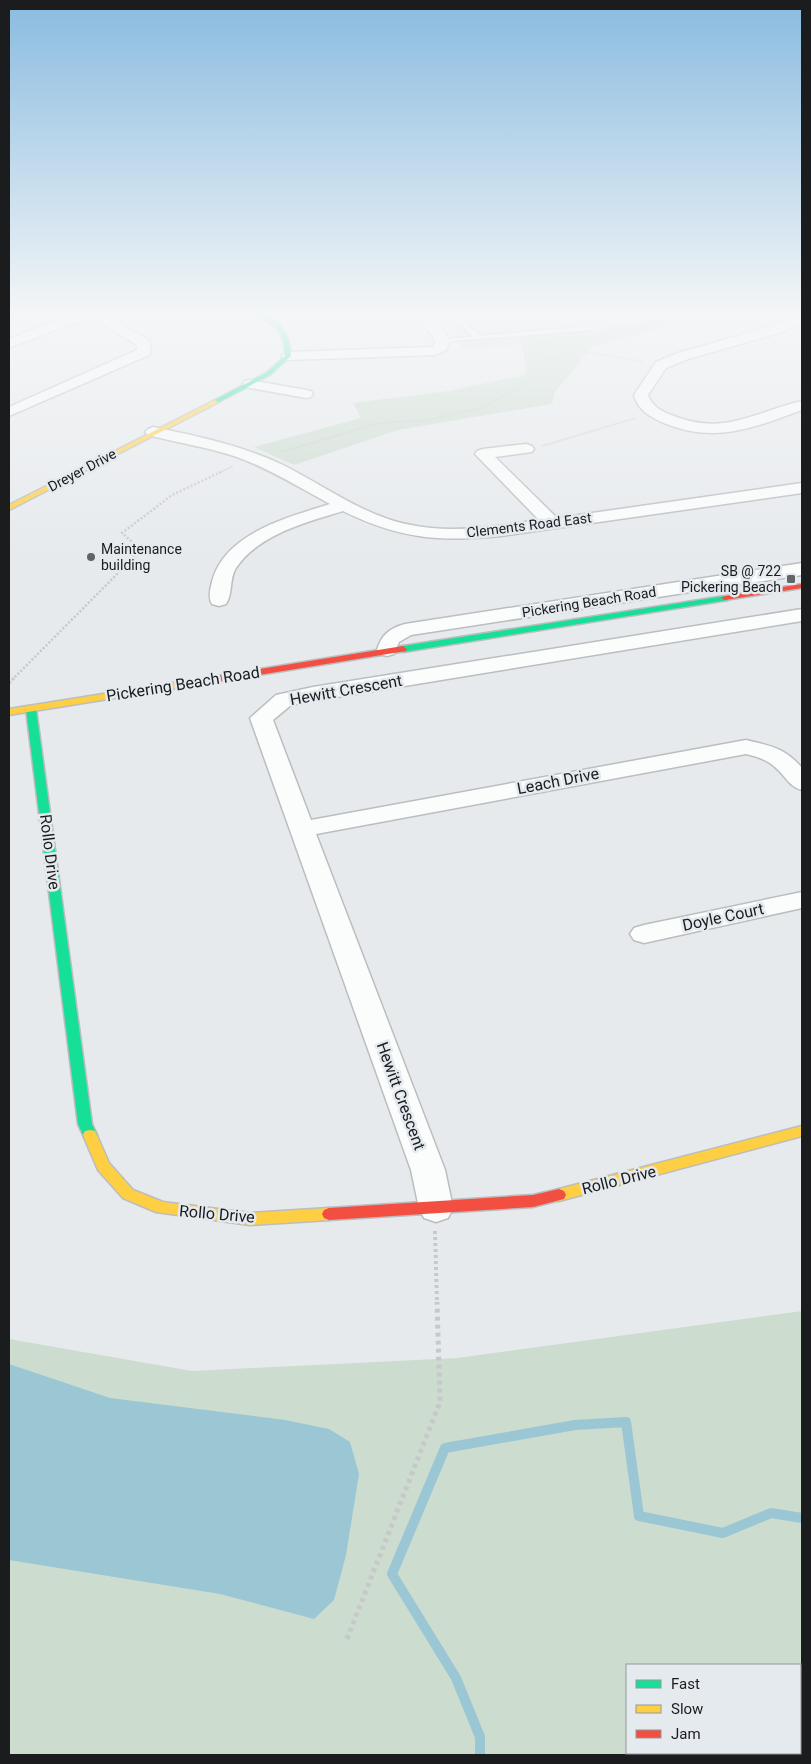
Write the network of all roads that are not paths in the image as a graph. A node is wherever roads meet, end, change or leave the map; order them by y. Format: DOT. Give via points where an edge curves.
graph roads {
  1 [pos="44,396"];
  2 [pos="225,396"];
  3 [pos="641,396"];
  4 [pos="802,405"];
  5 [pos="9,412"];
  6 [pos="774,415"];
  7 [pos="796,424"];
  8 [pos="153,432"];
  9 [pos="526,449"];
  10 [pos="802,488"];
  11 [pos="346,505"];
  12 [pos="9,508"];
  13 [pos="552,523"];
  14 [pos="802,569"];
  15 [pos="802,586"];
  16 [pos="219,600"];
  17 [pos="802,616"];
  18 [pos="387,650"];
  19 [pos="31,709"];
  20 [pos="9,712"];
  21 [pos="802,783"];
  22 [pos="303,829"];
  23 [pos="802,900"];
  24 [pos="644,934"];
  25 [pos="802,1131"];
  26 [pos="436,1208"];
  1 -- 5 [label="street"];
  2 -- 8 [label="street, Dreyer Drive"];
  3 -- 6 [label="street" via="643,404 654,413 699,430 722,431"];
  4 -- 6 [label="street"];
  6 -- 7 [label="street"];
  8 -- 11 [label="street, Clements Road East" via="217,446 256,459"];
  8 -- 12 [label="street, Dreyer Drive"];
  9 -- 13 [label="street" via="483,454"];
  10 -- 13 [label="street, Clements Road East"];
  11 -- 13 [label="street, Clements Road East" via="400,528 432,533 466,534"];
  11 -- 16 [label="street" via="274,530 242,550 228,566 220,584"];
  14 -- 18 [label="street, Pickering Beach Road" via="405,630 390,639"];
  15 -- 18 [label="street, Pickering Beach Road"];
  17 -- 22 [label="street, Hewitt Crescent" via="284,700 261,718"];
  18 -- 19 [label="street, Pickering Beach Road"];
  19 -- 20 [label="street, Pickering Beach Road"];
  19 -- 26 [label="street, Rollo Drive" via="85,1124 103,1166 128,1194 161,1208 201,1215 250,1219"];
  21 -- 22 [label="street, Leach Drive" via="771,753 746,747"];
  22 -- 26 [label="street, Hewitt Crescent" via="428,1170"];
  23 -- 24 [label="street, Doyle Court"];
  25 -- 26 [label="street, Rollo Drive" via="533,1201"];
}
